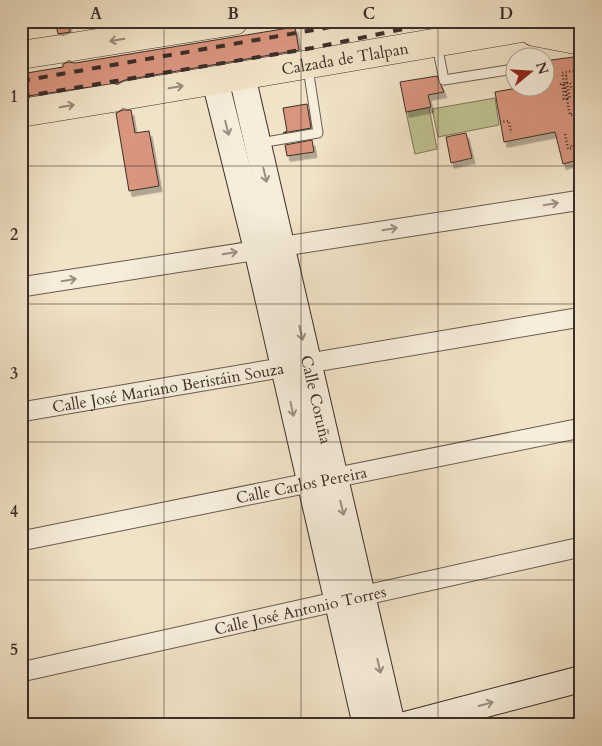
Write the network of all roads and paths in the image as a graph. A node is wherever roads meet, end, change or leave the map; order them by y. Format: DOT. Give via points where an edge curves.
graph roads {
  1 [pos="563,21"];
  2 [pos="218,22"];
  3 [pos="518,29"];
  4 [pos="581,41"];
  5 [pos="436,43"];
  6 [pos="21,55"];
  7 [pos="308,65"];
  8 [pos="504,71"];
  9 [pos="572,71"];
  10 [pos="569,75"];
  11 [pos="242,76"];
  12 [pos="215,80"];
  13 [pos="566,83"];
  14 [pos="560,84"];
  15 [pos="572,90"];
  16 [pos="566,98"];
  17 [pos="580,113"];
  18 [pos="21,114"];
  19 [pos="500,122"];
  20 [pos="511,133"];
  21 [pos="565,134"];
  22 [pos="571,143"];
  23 [pos="257,144"];
  24 [pos="581,200"];
  25 [pos="269,247"];
  26 [pos="21,287"];
  27 [pos="581,317"];
  28 [pos="308,363"];
  29 [pos="283,368"];
  30 [pos="21,412"];
  31 [pos="581,428"];
  32 [pos="335,478"];
  33 [pos="309,483"];
  34 [pos="21,540"];
  35 [pos="581,548"];
  36 [pos="362,596"];
  37 [pos="336,602"];
  38 [pos="21,672"];
  39 [pos="581,679"];
  40 [pos="366,725"];
  41 [pos="392,725"];
  42 [pos="405,725"];
  1 -- 3 [label="highway, Calzada de Tlalpan"];
  2 -- 6 [label="highway, one-way"];
  3 -- 4 [label="highway"];
  3 -- 5 [label="highway, Calzada de Tlalpan"];
  5 -- 7 [label="highway, Calzada de Tlalpan"];
  5 -- 8 [label="lane" via="444,80"];
  7 -- 11 [label="highway, Calzada de Tlalpan"];
  7 -- 23 [label="lane" via="318,133"];
  9 -- 13 [label="path" via="562,73"];
  10 -- 13 [label="path"];
  11 -- 12 [label="highway, Calzada de Tlalpan"];
  11 -- 23 [label="street, Calle Coruña"];
  18 -- 12 [label="highway, Calzada de Tlalpan, one-way"];
  12 -- 25 [label="street, Calle Coruña, one-way"];
  13 -- 13 [label="path" via="568,98 570,98"];
  13 -- 15 [label="path" via="570,83"];
  13 -- 16 [label="path"];
  14 -- 16 [label="path"];
  16 -- 17 [label="path" via="570,115"];
  19 -- 20 [label="path" via="509,121"];
  21 -- 22 [label="path" via="568,149 572,148"];
  23 -- 25 [label="street, Calle Coruña, one-way"];
  25 -- 24 [label="street, one-way"];
  26 -- 25 [label="street, one-way"];
  25 -- 28 [label="street, Calle Coruña, one-way"];
  25 -- 29 [label="street, Calle Coruña"];
  27 -- 28 [label="street, Calle José Mariano Beristáin Souza"];
  28 -- 29 [label="street, Calle José Mariano Beristáin Souza"];
  28 -- 32 [label="street, Calle Coruña"];
  29 -- 30 [label="street, Calle José Mariano Beristáin Souza"];
  29 -- 33 [label="street, Calle Coruña, one-way"];
  31 -- 32 [label="street, Calle Carlos Pereira"];
  32 -- 33 [label="street, Calle Carlos Pereira"];
  32 -- 36 [label="street, Calle Coruña, one-way"];
  33 -- 34 [label="street, Calle Carlos Pereira"];
  33 -- 37 [label="street, Calle Coruña"];
  35 -- 36 [label="street, Calle José Antonio Torres"];
  36 -- 37 [label="street, Calle José Antonio Torres"];
  36 -- 41 [label="street, Calle Coruña, one-way"];
  37 -- 38 [label="street, Calle José Antonio Torres"];
  37 -- 40 [label="street, Calle Coruña"];
  42 -- 39 [label="street, one-way"];
}
